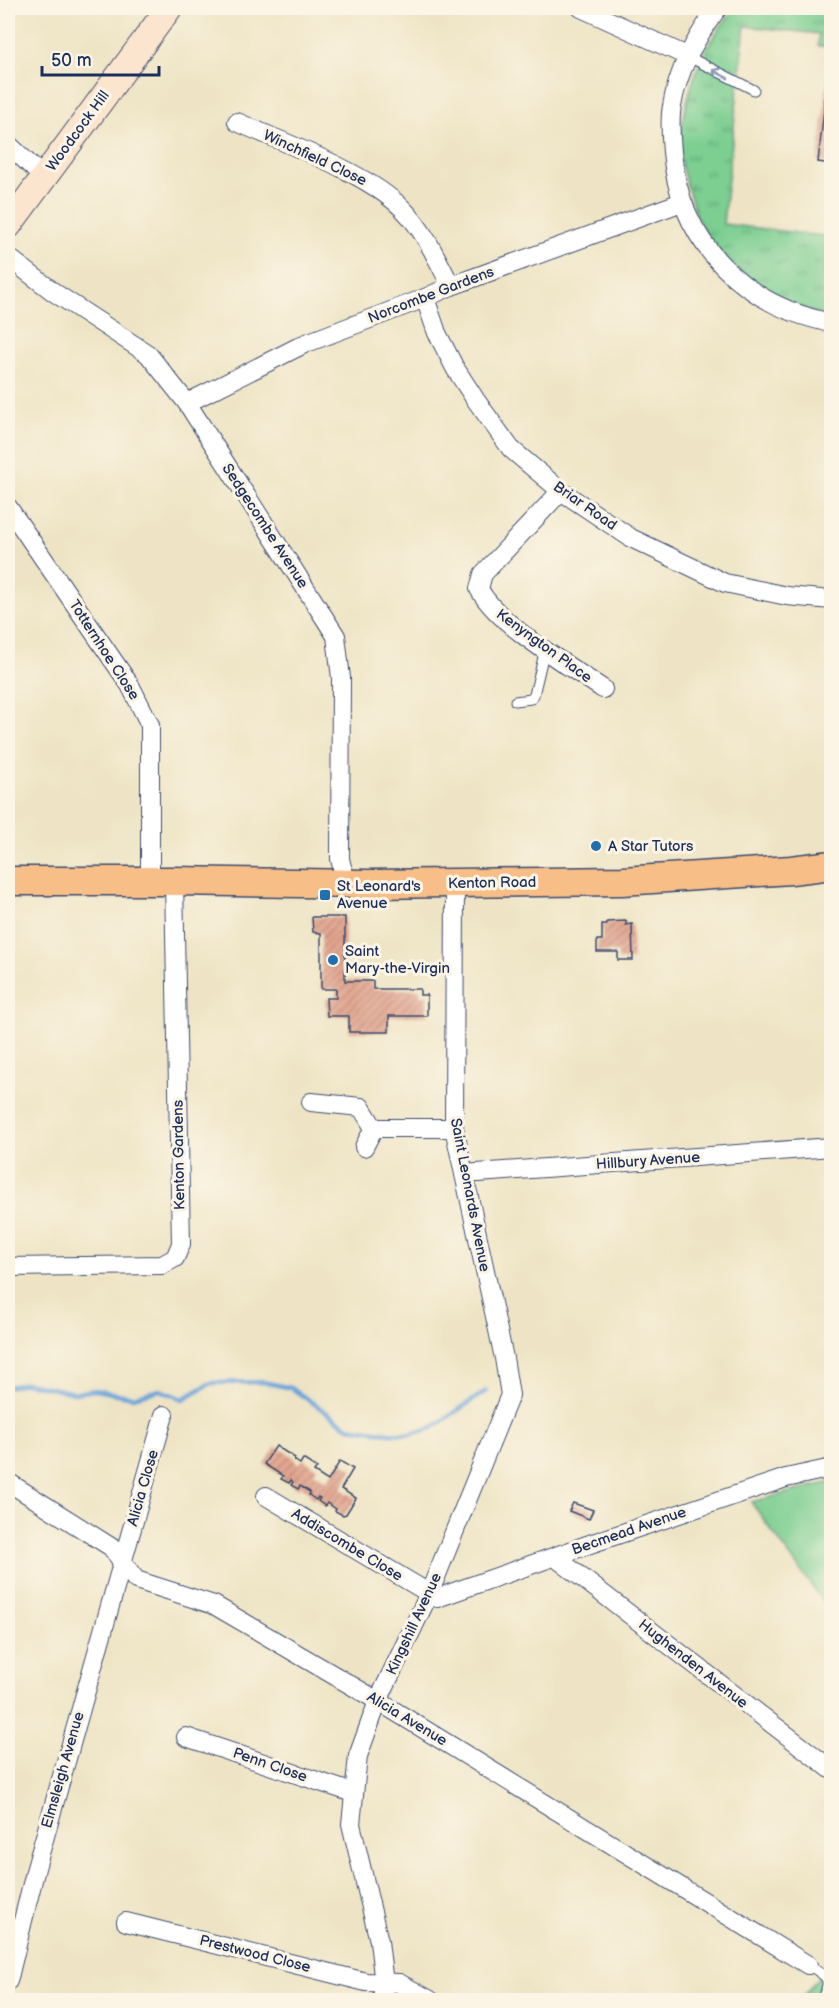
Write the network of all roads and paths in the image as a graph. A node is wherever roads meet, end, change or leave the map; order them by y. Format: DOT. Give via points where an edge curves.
graph roads {
  1 [pos="169,8"];
  2 [pos="581,8"];
  3 [pos="718,8"];
  4 [pos="687,56"];
  5 [pos="754,90"];
  6 [pos="237,122"];
  7 [pos="8,144"];
  8 [pos="44,178"];
  9 [pos="682,202"];
  10 [pos="8,226"];
  11 [pos="8,257"];
  12 [pos="451,286"];
  13 [pos="425,298"];
  14 [pos="831,323"];
  15 [pos="187,403"];
  16 [pos="561,491"];
  17 [pos="8,507"];
  18 [pos="831,600"];
  19 [pos="545,649"];
  20 [pos="603,689"];
  21 [pos="515,701"];
  22 [pos="831,865"];
  23 [pos="8,881"];
  24 [pos="162,881"];
  25 [pos="346,883"];
  26 [pos="455,884"];
  27 [pos="311,1102"];
  28 [pos="374,1128"];
  29 [pos="454,1128"];
  30 [pos="364,1147"];
  31 [pos="831,1147"];
  32 [pos="464,1174"];
  33 [pos="8,1267"];
  34 [pos="510,1395"];
  35 [pos="164,1414"];
  36 [pos="831,1468"];
  37 [pos="8,1482"];
  38 [pos="266,1496"];
  39 [pos="555,1557"];
  40 [pos="122,1561"];
  41 [pos="429,1594"];
  42 [pos="378,1701"];
  43 [pos="186,1737"];
  44 [pos="831,1770"];
  45 [pos="353,1793"];
  46 [pos="126,1922"];
  47 [pos="808,1965"];
  48 [pos="8,1981"];
  49 [pos="383,1992"];
  50 [pos="430,2001"];
  51 [pos="821,2001"];
  1 -- 8 [label="street, Woodcock Hill"];
  2 -- 4 [label="street"];
  3 -- 4 [label="street"];
  5 -- 4 [label="lane, one-way"];
  4 -- 9 [label="street" via="671,108 674,173"];
  6 -- 12 [label="street, Winchfield Close" via="379,189 403,208 423,234"];
  7 -- 8 [label="street"];
  8 -- 10 [label="street, Woodcock Hill"];
  9 -- 12 [label="street, Norcombe Gardens"];
  9 -- 14 [label="street" via="701,241 746,287 785,310"];
  11 -- 15 [label="street, Sedgecombe Avenue" via="148,354"];
  12 -- 13 [label="street, Norcombe Gardens"];
  13 -- 15 [label="street, Norcombe Gardens" via="304,344"];
  13 -- 16 [label="street, Briar Road" via="437,333 475,399 511,449"];
  15 -- 25 [label="street, Sedgecombe Avenue" via="336,636 341,678 340,859"];
  16 -- 18 [label="street, Briar Road" via="631,538 725,583 787,596"];
  16 -- 19 [label="street, Kenyngton Place" via="483,574 478,589 503,619"];
  17 -- 24 [label="street, Totternhoe Close" via="130,685 150,725"];
  19 -- 20 [label="street, Kenyngton Place"];
  19 -- 21 [label="lane" via="536,692 531,699"];
  22 -- 26 [label="main road, Kenton Road" via="622,881"];
  23 -- 24 [label="main road, Kenton Road"];
  24 -- 25 [label="main road, Kenton Road"];
  24 -- 33 [label="street, Kenton Gardens" via="181,1244 175,1258 162,1265"];
  25 -- 26 [label="main road, Kenton Road"];
  26 -- 29 [label="street, Saint Leonards Avenue"];
  27 -- 28 [label="street" via="361,1107"];
  28 -- 29 [label="street"];
  28 -- 30 [label="street"];
  29 -- 32 [label="street, Saint Leonards Avenue"];
  31 -- 32 [label="street, Hillbury Avenue"];
  32 -- 34 [label="street, Saint Leonards Avenue"];
  34 -- 41 [label="street, Kingshill Avenue"];
  35 -- 40 [label="street, Alicia Close"];
  36 -- 39 [label="street, Becmead Avenue" via="786,1478"];
  37 -- 40 [label="street, Alicia Avenue" via="111,1547"];
  38 -- 41 [label="street, Addiscombe Close"];
  39 -- 41 [label="street, Becmead Avenue" via="437,1598"];
  39 -- 44 [label="street, Hughenden Avenue"];
  40 -- 42 [label="street, Alicia Avenue" via="136,1580 214,1605"];
  40 -- 48 [label="street, Elmsleigh Avenue"];
  41 -- 42 [label="street, Kingshill Avenue"];
  42 -- 45 [label="street, Kingshill Avenue" via="358,1756"];
  42 -- 47 [label="street, Alicia Avenue"];
  43 -- 45 [label="street, Penn Close"];
  45 -- 49 [label="street, Kingshill Avenue" via="351,1824 379,1941"];
  46 -- 49 [label="street, Prestwood Close" via="366,1982"];
  47 -- 51 [label="lane" via="828,1980"];
  49 -- 50 [label="street, Prestwood Close" via="399,1983"];
}
